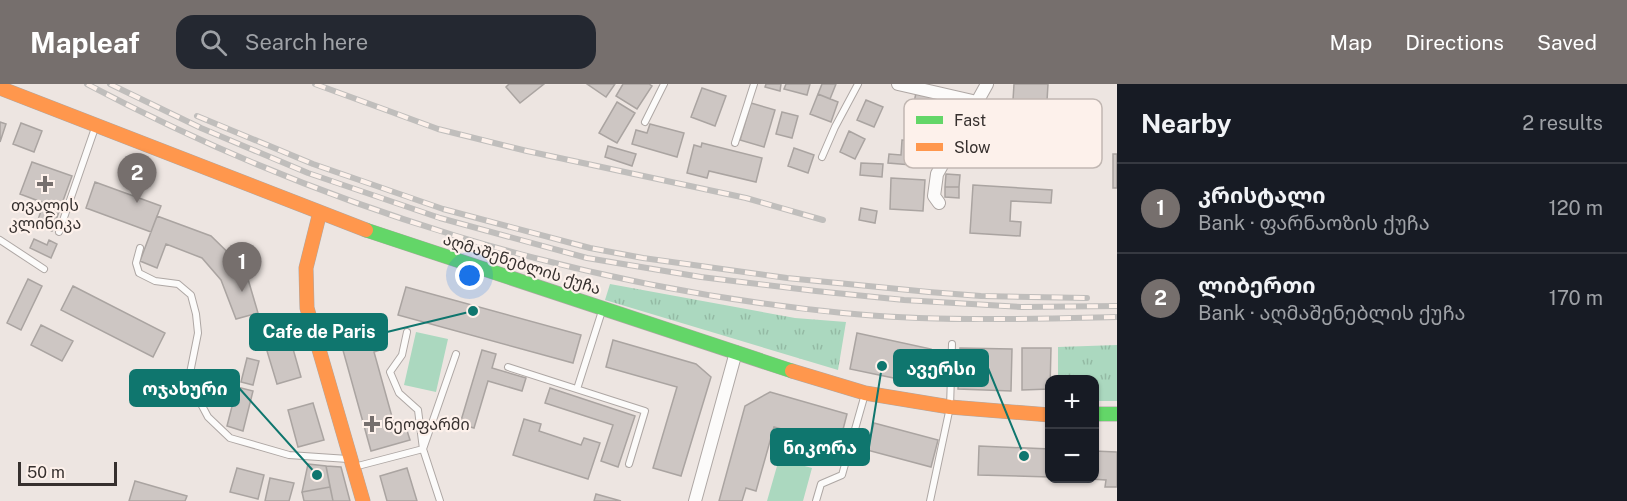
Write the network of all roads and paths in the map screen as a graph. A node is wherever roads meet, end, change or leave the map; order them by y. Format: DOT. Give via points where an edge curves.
graph roads {
  1 [pos="664,84"];
  2 [pos="754,84"];
  3 [pos="858,84"];
  4 [pos="898,84"];
  5 [pos="987,84"];
  6 [pos="0,88"];
  7 [pos="964,99"];
  8 [pos="979,99"];
  9 [pos="645,122"];
  10 [pos="96,125"];
  11 [pos="735,143"];
  12 [pos="822,157"];
  13 [pos="940,168"];
  14 [pos="939,203"];
  15 [pos="320,212"];
  16 [pos="59,232"];
  17 [pos="0,240"];
  18 [pos="140,248"];
  19 [pos="44,269"];
  20 [pos="603,308"];
  21 [pos="407,332"];
  22 [pos="952,344"];
  23 [pos="736,352"];
  24 [pos="456,354"];
  25 [pos="508,367"];
  26 [pos="577,389"];
  27 [pos="865,393"];
  28 [pos="950,407"];
  29 [pos="1099,414"];
  30 [pos="1117,414"];
  31 [pos="1045,415"];
  32 [pos="423,449"];
  33 [pos="352,464"];
  34 [pos="628,464"];
  35 [pos="363,501"];
  36 [pos="440,501"];
  37 [pos="695,501"];
  38 [pos="816,501"];
  39 [pos="930,501"];
  1 -- 9 [label="lane"];
  2 -- 11 [label="lane"];
  3 -- 12 [label="lane"];
  4 -- 7 [label="street"];
  5 -- 8 [label="street"];
  6 -- 10 [label="main road, აღმაშენებლის ქუჩა"];
  10 -- 15 [label="main road, აღმაშენებლის ქუჩა"];
  10 -- 16 [label="lane"];
  13 -- 14 [label="street" via="934,196"];
  15 -- 20 [label="main road, აღმაშენებლის ქუჩა"];
  15 -- 33 [label="main road" via="306,268 307,308"];
  17 -- 19 [label="lane"];
  18 -- 33 [label="lane" via="136,263 139,273 155,281 178,284 191,296 198,333 190,373 192,387 208,417 230,438 289,455"];
  20 -- 23 [label="main road, აღმაშენებლის ქუჩა"];
  20 -- 26 [label="lane"];
  21 -- 32 [label="lane" via="402,355 390,372 399,393 418,410"];
  22 -- 28 [label="lane"];
  23 -- 27 [label="main road, აღმაშენებლის ქუჩა"];
  23 -- 37 [label="street"];
  24 -- 32 [label="lane"];
  25 -- 26 [label="lane"];
  26 -- 34 [label="lane" via="645,411"];
  27 -- 28 [label="main road, აღმაშენებლის ქუჩა"];
  27 -- 38 [label="lane" via="842,475 820,484"];
  28 -- 31 [label="main road, აღმაშენებლის ქუჩა"];
  28 -- 39 [label="lane"];
  29 -- 30 [label="main road"];
  32 -- 33 [label="lane"];
  32 -- 36 [label="lane"];
  33 -- 35 [label="main road"];
}
